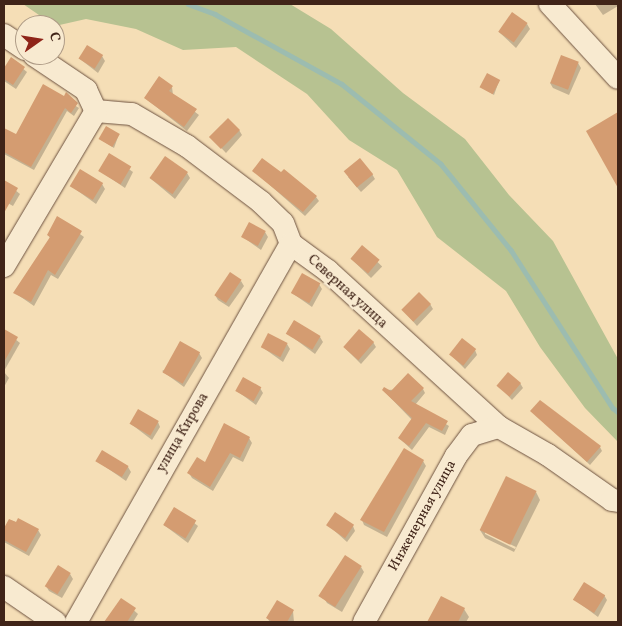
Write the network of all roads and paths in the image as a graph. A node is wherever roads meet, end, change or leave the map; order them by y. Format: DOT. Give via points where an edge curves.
graph roads {
  1 [pos="550,4"];
  2 [pos="4,34"];
  3 [pos="15,42"];
  4 [pos="49,65"];
  5 [pos="618,78"];
  6 [pos="96,111"];
  7 [pos="291,244"];
  8 [pos="4,266"];
  9 [pos="499,427"];
  10 [pos="618,501"];
  11 [pos="4,587"];
  12 [pos="55,622"];
  13 [pos="76,622"];
  14 [pos="364,622"];
  1 -- 5 [label="street"];
  2 -- 3 [label="street"];
  4 -- 6 [label="street" via="86,90"];
  6 -- 7 [label="street" via="132,114 187,146 261,202 283,223"];
  6 -- 8 [label="street"];
  7 -- 9 [label="street, Северная улица" via="328,271"];
  7 -- 13 [label="street, улица Кирова"];
  9 -- 10 [label="street, Северная улица"];
  9 -- 14 [label="street, Инженерная улица" via="472,435 456,456"];
  11 -- 12 [label="street"];
}
